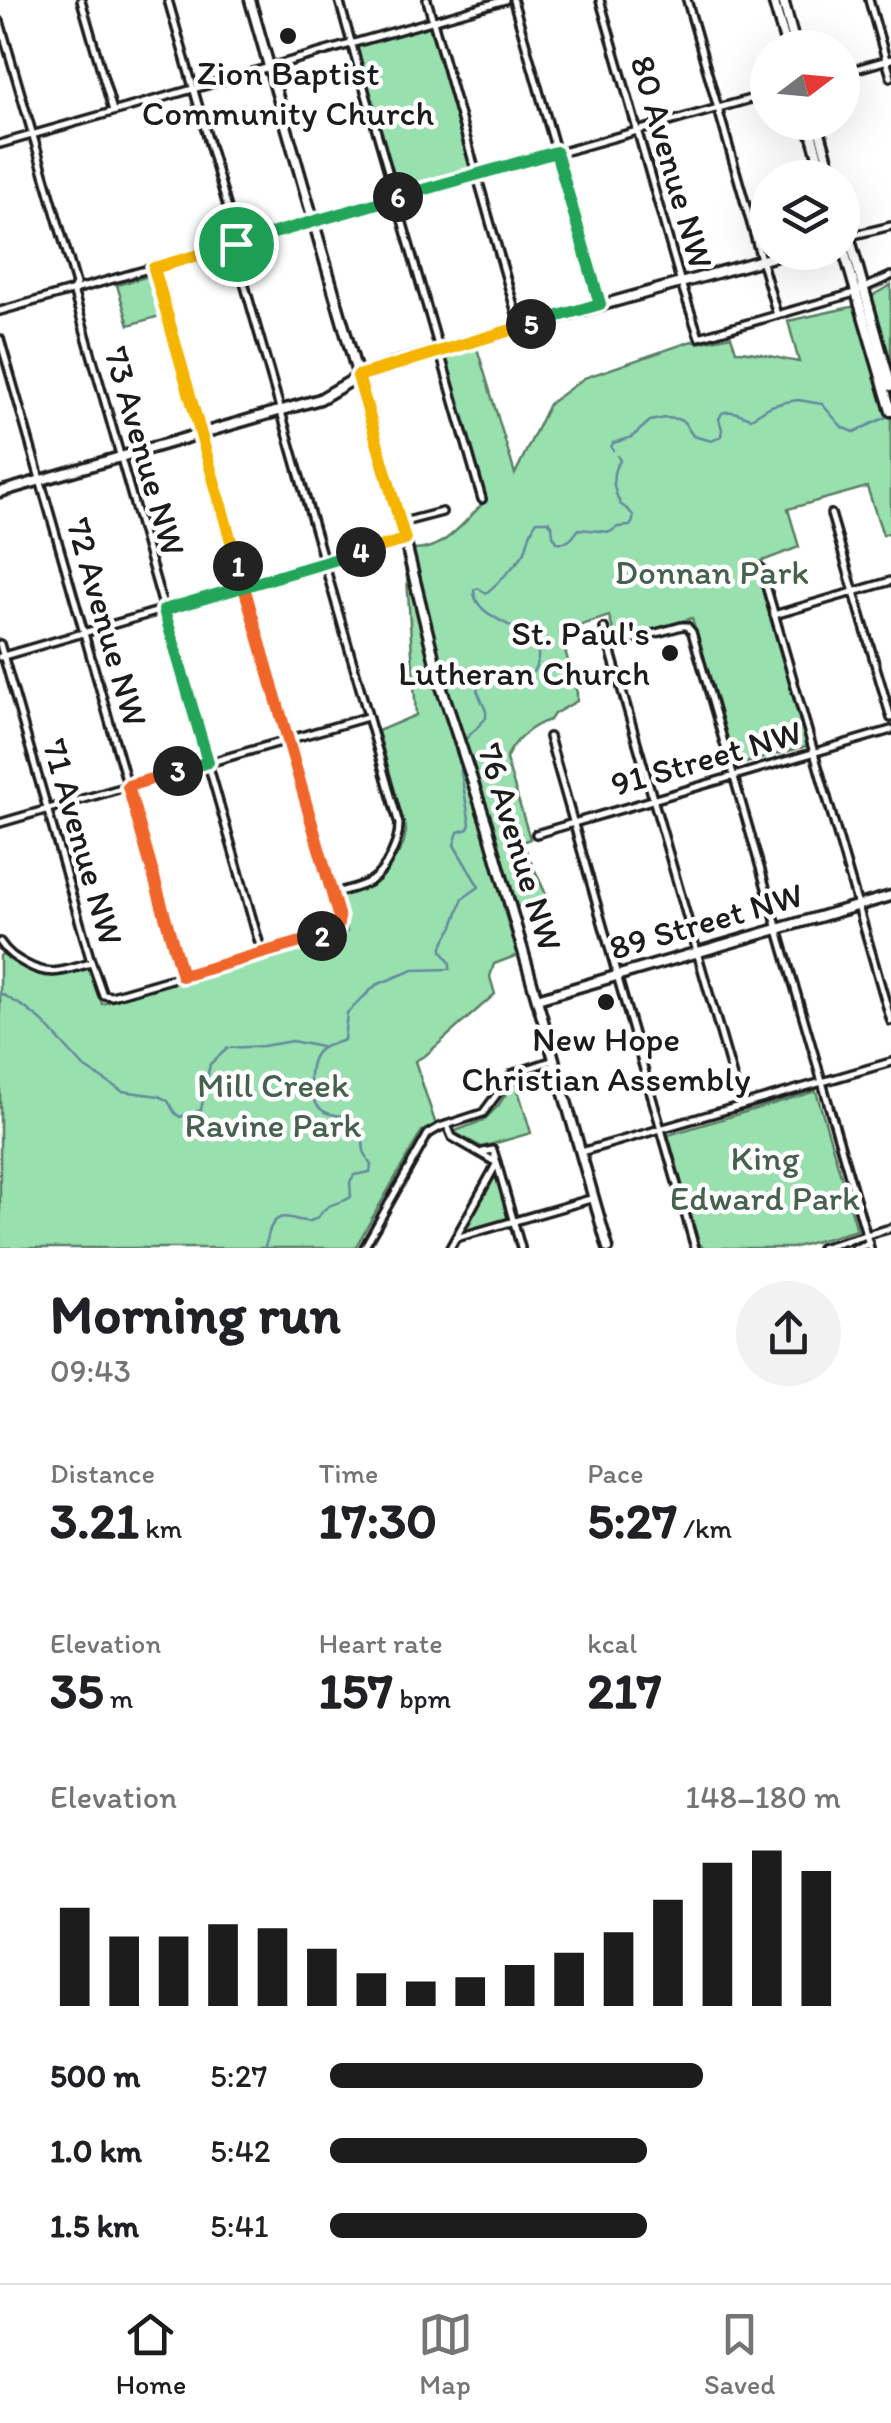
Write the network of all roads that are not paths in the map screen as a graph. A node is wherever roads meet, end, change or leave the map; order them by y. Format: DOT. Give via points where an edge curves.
graph roads {
  1 [pos="81,0"];
  2 [pos="168,0"];
  3 [pos="250,0"];
  4 [pos="339,0"];
  5 [pos="426,0"];
  6 [pos="509,0"];
  7 [pos="600,0"];
  8 [pos="687,0"];
  9 [pos="774,0"];
  10 [pos="783,0"];
  11 [pos="869,0"];
  12 [pos="432,20"];
  13 [pos="0,22"];
  14 [pos="782,30"];
  15 [pos="791,30"];
  16 [pos="351,43"];
  17 [pos="889,60"];
  18 [pos="269,66"];
  19 [pos="860,68"];
  20 [pos="891,77"];
  21 [pos="193,88"];
  22 [pos="750,99"];
  23 [pos="717,108"];
  24 [pos="112,110"];
  25 [pos="638,130"];
  26 [pos="32,134"];
  27 [pos="0,144"];
  28 [pos="556,152"];
  29 [pos="476,175"];
  30 [pos="396,198"];
  31 [pos="314,222"];
  32 [pos="750,223"];
  33 [pos="891,226"];
  34 [pos="860,235"];
  35 [pos="236,244"];
  36 [pos="750,264"];
  37 [pos="154,268"];
  38 [pos="764,270"];
  39 [pos="854,270"];
  40 [pos="891,276"];
  41 [pos="681,283"];
  42 [pos="73,290"];
  43 [pos="860,290"];
  44 [pos="600,304"];
  45 [pos="0,311"];
  46 [pos="777,315"];
  47 [pos="868,316"];
  48 [pos="520,327"];
  49 [pos="0,339"];
  50 [pos="440,350"];
  51 [pos="358,376"];
  52 [pos="891,386"];
  53 [pos="280,410"];
  54 [pos="891,410"];
  55 [pos="200,434"];
  56 [pos="120,457"];
  57 [pos="40,480"];
  58 [pos="0,492"];
  59 [pos="482,499"];
  60 [pos="442,512"];
  61 [pos="832,514"];
  62 [pos="400,523"];
  63 [pos="405,540"];
  64 [pos="324,562"];
  65 [pos="760,568"];
  66 [pos="891,581"];
  67 [pos="244,586"];
  68 [pos="854,592"];
  69 [pos="164,610"];
  70 [pos="774,615"];
  71 [pos="604,628"];
  72 [pos="84,632"];
  73 [pos="0,644"];
  74 [pos="610,646"];
  75 [pos="2,657"];
  76 [pos="368,716"];
  77 [pos="891,718"];
  78 [pos="891,730"];
  79 [pos="549,737"];
  80 [pos="288,740"];
  81 [pos="814,753"];
  82 [pos="208,762"];
  83 [pos="733,776"];
  84 [pos="128,786"];
  85 [pos="653,799"];
  86 [pos="48,809"];
  87 [pos="0,823"];
  88 [pos="574,823"];
  89 [pos="536,834"];
  90 [pos="332,894"];
  91 [pos="891,896"];
  92 [pos="858,906"];
  93 [pos="777,929"];
  94 [pos="0,942"];
  95 [pos="697,952"];
  96 [pos="262,953"];
  97 [pos="92,962"];
  98 [pos="182,976"];
  99 [pos="617,976"];
  100 [pos="537,999"];
  101 [pos="891,1021"];
  102 [pos="554,1060"];
  103 [pos="891,1062"];
  104 [pos="822,1082"];
  105 [pos="741,1105"];
  106 [pos="447,1125"];
  107 [pos="661,1128"];
  108 [pos="580,1152"];
  109 [pos="497,1162"];
  110 [pos="594,1198"];
  111 [pos="514,1221"];
  112 [pos="891,1228"];
  113 [pos="866,1235"];
  114 [pos="456,1238"];
  115 [pos="869,1246"];
  116 [pos="364,1248"];
  117 [pos="450,1248"];
  118 [pos="521,1248"];
  119 [pos="608,1248"];
  120 [pos="695,1248"];
  121 [pos="820,1248"];
  122 [pos="855,1248"];
  1 -- 24 [label="street"];
  2 -- 21 [label="street"];
  3 -- 18 [label="street, 76 Avenue NW"];
  4 -- 16 [label="street"];
  5 -- 12 [label="street"];
  6 -- 12 [label="street"];
  6 -- 28 [label="street"];
  7 -- 25 [label="street, 80 Avenue NW"];
  8 -- 23 [label="street"];
  9 -- 14 [label="street"];
  10 -- 15 [label="street"];
  11 -- 17 [label="street"];
  12 -- 16 [label="street"];
  12 -- 29 [label="street"];
  13 -- 26 [label="street, 73 Avenue NW"];
  16 -- 18 [label="street"];
  16 -- 30 [label="street"];
  17 -- 19 [label="street"];
  17 -- 20 [label="street"];
  18 -- 21 [label="street"];
  18 -- 31 [label="street, 76 Avenue NW"];
  21 -- 24 [label="street"];
  21 -- 35 [label="street"];
  22 -- 23 [label="street"];
  23 -- 25 [label="street"];
  23 -- 32 [label="street"];
  24 -- 26 [label="street"];
  25 -- 28 [label="street"];
  25 -- 41 [label="street, 80 Avenue NW"];
  26 -- 27 [label="street"];
  26 -- 42 [label="street, 73 Avenue NW"];
  28 -- 29 [label="street"];
  28 -- 44 [label="street"];
  29 -- 30 [label="street"];
  29 -- 48 [label="street"];
  30 -- 31 [label="street"];
  30 -- 50 [label="street"];
  31 -- 35 [label="street"];
  31 -- 51 [label="street, 76 Avenue NW"];
  33 -- 34 [label="street"];
  35 -- 37 [label="street"];
  35 -- 53 [label="street"];
  36 -- 41 [label="street"];
  37 -- 42 [label="street"];
  37 -- 55 [label="street"];
  38 -- 46 [label="street"];
  39 -- 43 [label="street"];
  40 -- 43 [label="street"];
  41 -- 44 [label="street"];
  41 -- 46 [label="street, 80 Avenue NW" via="699,337"];
  42 -- 45 [label="street"];
  42 -- 56 [label="street, 73 Avenue NW"];
  43 -- 46 [label="street"];
  43 -- 47 [label="street"];
  44 -- 48 [label="street"];
  47 -- 52 [label="street"];
  47 -- 54 [label="street"];
  48 -- 50 [label="street"];
  49 -- 57 [label="street, 72 Avenue NW"];
  50 -- 51 [label="street"];
  50 -- 59 [label="street"];
  51 -- 53 [label="street" via="324,397"];
  51 -- 62 [label="street, 76 Avenue NW"];
  53 -- 55 [label="street"];
  53 -- 64 [label="street"];
  55 -- 56 [label="street"];
  55 -- 67 [label="street"];
  56 -- 57 [label="street"];
  56 -- 69 [label="street, 73 Avenue NW"];
  57 -- 58 [label="street"];
  57 -- 72 [label="street, 72 Avenue NW"];
  60 -- 62 [label="street"];
  61 -- 68 [label="street"];
  62 -- 63 [label="street, 76 Avenue NW"];
  63 -- 64 [label="street"];
  63 -- 100 [label="street, 76 Avenue NW" via="440,683"];
  64 -- 67 [label="street"];
  64 -- 76 [label="street"];
  65 -- 70 [label="street"];
  66 -- 68 [label="street"];
  67 -- 69 [label="street"];
  67 -- 80 [label="street"];
  68 -- 70 [label="street"];
  68 -- 77 [label="street"];
  69 -- 72 [label="street"];
  69 -- 82 [label="street, 73 Avenue NW"];
  70 -- 81 [label="street"];
  71 -- 74 [label="street"];
  72 -- 75 [label="street"];
  72 -- 84 [label="street, 72 Avenue NW"];
  73 -- 75 [label="street, 71 Avenue NW"];
  74 -- 83 [label="street" via="688,627"];
  74 -- 85 [label="street"];
  75 -- 86 [label="street, 71 Avenue NW"];
  76 -- 80 [label="street"];
  76 -- 90 [label="street" via="398,840 380,875"];
  78 -- 81 [label="street, 91 Street NW"];
  79 -- 88 [label="street"];
  80 -- 82 [label="street"];
  80 -- 90 [label="street"];
  81 -- 83 [label="street, 91 Street NW"];
  81 -- 92 [label="street"];
  82 -- 84 [label="street"];
  82 -- 96 [label="street, 73 Avenue NW"];
  83 -- 85 [label="street, 91 Street NW"];
  83 -- 93 [label="street"];
  84 -- 86 [label="street"];
  84 -- 98 [label="street, 72 Avenue NW"];
  85 -- 88 [label="street, 91 Street NW"];
  85 -- 95 [label="street"];
  86 -- 87 [label="street"];
  86 -- 97 [label="street, 71 Avenue NW"];
  88 -- 89 [label="street, 91 Street NW"];
  88 -- 99 [label="street"];
  90 -- 96 [label="street" via="339,928"];
  91 -- 92 [label="street, 89 Street NW"];
  92 -- 93 [label="street, 89 Street NW"];
  92 -- 101 [label="street"];
  93 -- 95 [label="street, 89 Street NW"];
  93 -- 104 [label="street"];
  94 -- 97 [label="street" via="35,969 54,973"];
  95 -- 99 [label="street, 89 Street NW"];
  95 -- 105 [label="street"];
  96 -- 98 [label="street"];
  97 -- 98 [label="street, 71 Avenue NW" via="103,995"];
  99 -- 100 [label="street, 89 Street NW"];
  99 -- 107 [label="street"];
  100 -- 102 [label="street, 76 Avenue NW"];
  102 -- 106 [label="street" via="515,1072 487,1110"];
  102 -- 108 [label="street, 76 Avenue NW"];
  103 -- 104 [label="street"];
  104 -- 105 [label="street"];
  104 -- 113 [label="street"];
  105 -- 107 [label="street"];
  106 -- 109 [label="street" via="452,1137"];
  106 -- 116 [label="street" via="422,1140"];
  107 -- 108 [label="street"];
  107 -- 120 [label="street"];
  108 -- 110 [label="street, 76 Avenue NW"];
  109 -- 111 [label="street"];
  109 -- 114 [label="street"];
  110 -- 111 [label="street"];
  110 -- 119 [label="street, 76 Avenue NW"];
  111 -- 114 [label="street"];
  111 -- 118 [label="street"];
  112 -- 113 [label="street"];
  113 -- 115 [label="street"];
  113 -- 121 [label="street"];
  114 -- 117 [label="street"];
  115 -- 122 [label="street"];
}
